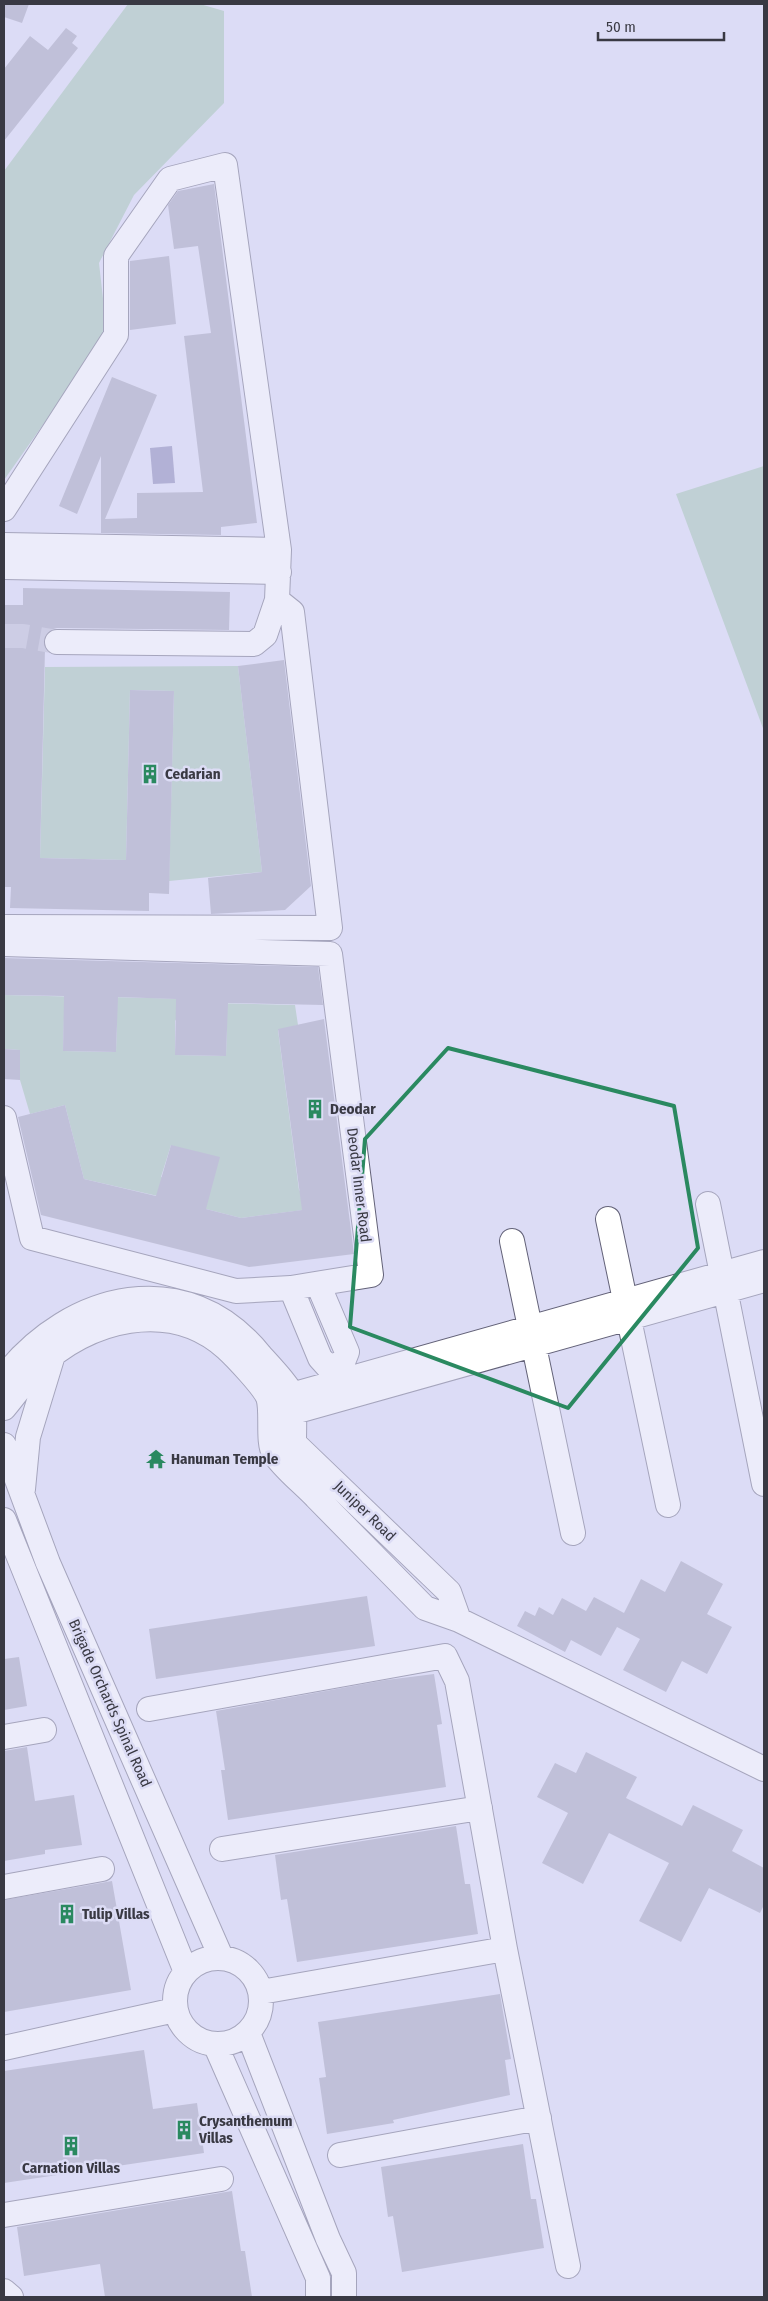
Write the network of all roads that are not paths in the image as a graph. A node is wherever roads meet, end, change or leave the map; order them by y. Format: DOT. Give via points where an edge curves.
graph roads {
  1 [pos="4,509"];
  2 [pos="4,545"];
  3 [pos="279,561"];
  4 [pos="4,567"];
  5 [pos="277,600"];
  6 [pos="57,642"];
  7 [pos="4,926"];
  8 [pos="4,944"];
  9 [pos="4,1118"];
  10 [pos="708,1204"];
  11 [pos="608,1219"];
  12 [pos="512,1241"];
  13 [pos="764,1262"];
  14 [pos="764,1280"];
  15 [pos="723,1282"];
  16 [pos="318,1284"];
  17 [pos="291,1288"];
  18 [pos="627,1310"];
  19 [pos="532,1337"];
  20 [pos="14,1350"];
  21 [pos="53,1355"];
  22 [pos="4,1377"];
  23 [pos="293,1404"];
  24 [pos="4,1408"];
  25 [pos="269,1410"];
  26 [pos="4,1445"];
  27 [pos="764,1484"];
  28 [pos="23,1495"];
  29 [pos="668,1505"];
  30 [pos="4,1520"];
  31 [pos="573,1533"];
  32 [pos="459,1620"];
  33 [pos="149,1709"];
  34 [pos="44,1730"];
  35 [pos="4,1737"];
  36 [pos="764,1769"];
  37 [pos="480,1808"];
  38 [pos="222,1849"];
  39 [pos="102,1868"];
  40 [pos="4,1887"];
  41 [pos="505,1949"];
  42 [pos="221,1958"];
  43 [pos="186,1972"];
  44 [pos="261,1992"];
  45 [pos="175,2010"];
  46 [pos="248,2033"];
  47 [pos="215,2044"];
  48 [pos="4,2048"];
  49 [pos="539,2118"];
  50 [pos="340,2155"];
  51 [pos="221,2179"];
  52 [pos="4,2215"];
  53 [pos="568,2266"];
  54 [pos="4,2291"];
  55 [pos="11,2297"];
  56 [pos="318,2297"];
  57 [pos="344,2297"];
  1 -- 3 [label="street" via="116,335 116,256 170,179 225,165"];
  2 -- 3 [label="street"];
  3 -- 4 [label="street"];
  3 -- 5 [label="street"];
  5 -- 6 [label="street" via="265,635 254,644"];
  5 -- 7 [label="street" via="292,612 330,928"];
  8 -- 16 [label="street, Deodar Inner Road" via="330,954 371,1275"];
  9 -- 17 [label="street, Deodar Inner Road" via="32,1238 236,1291"];
  10 -- 15 [label="street"];
  11 -- 18 [label="street"];
  12 -- 19 [label="street"];
  13 -- 15 [label="street"];
  14 -- 15 [label="street"];
  15 -- 18 [label="street"];
  15 -- 27 [label="street"];
  16 -- 17 [label="street, Deodar Inner Road"];
  16 -- 17 [label="street" via="347,1352 343,1362 329,1368 320,1358"];
  18 -- 19 [label="street"];
  18 -- 29 [label="street"];
  19 -- 23 [label="street"];
  19 -- 31 [label="street"];
  20 -- 22 [label="street"];
  20 -- 23 [label="street" via="94,1310 132,1300 169,1299 203,1309 233,1327 258,1352"];
  21 -- 24 [label="street" via="32,1374"];
  21 -- 25 [label="street" via="85,1336 118,1323 166,1319 195,1328 220,1343 268,1397"];
  21 -- 28 [label="street" via="28,1437"];
  23 -- 25 [label="street"];
  23 -- 32 [label="street, Juniper Road" via="294,1443 449,1592"];
  25 -- 32 [label="street" via="273,1452 425,1608"];
  26 -- 28 [label="street, Brigade Orchards Spinal Road"];
  28 -- 42 [label="street, Brigade Orchards Spinal Road" via="48,1563"];
  30 -- 43 [label="street, Brigade Orchards Spinal Road"];
  32 -- 36 [label="street"];
  33 -- 37 [label="street" via="445,1656 457,1681"];
  34 -- 35 [label="street"];
  37 -- 38 [label="street"];
  37 -- 41 [label="street"];
  39 -- 40 [label="street"];
  41 -- 44 [label="street"];
  41 -- 49 [label="street"];
  42 -- 43 [label="street" via="208,1958"];
  42 -- 44 [label="street" via="247,1968"];
  43 -- 45 [label="street" via="174,1996"];
  44 -- 46 [label="street" via="257,2021"];
  45 -- 47 [label="street" via="189,2034 201,2042"];
  45 -- 48 [label="street"];
  46 -- 47 [label="street" via="238,2040"];
  46 -- 57 [label="street" via="344,2273"];
  47 -- 56 [label="street" via="318,2278"];
  49 -- 50 [label="street"];
  49 -- 53 [label="street"];
  51 -- 52 [label="street"];
  54 -- 55 [label="street"];
}
